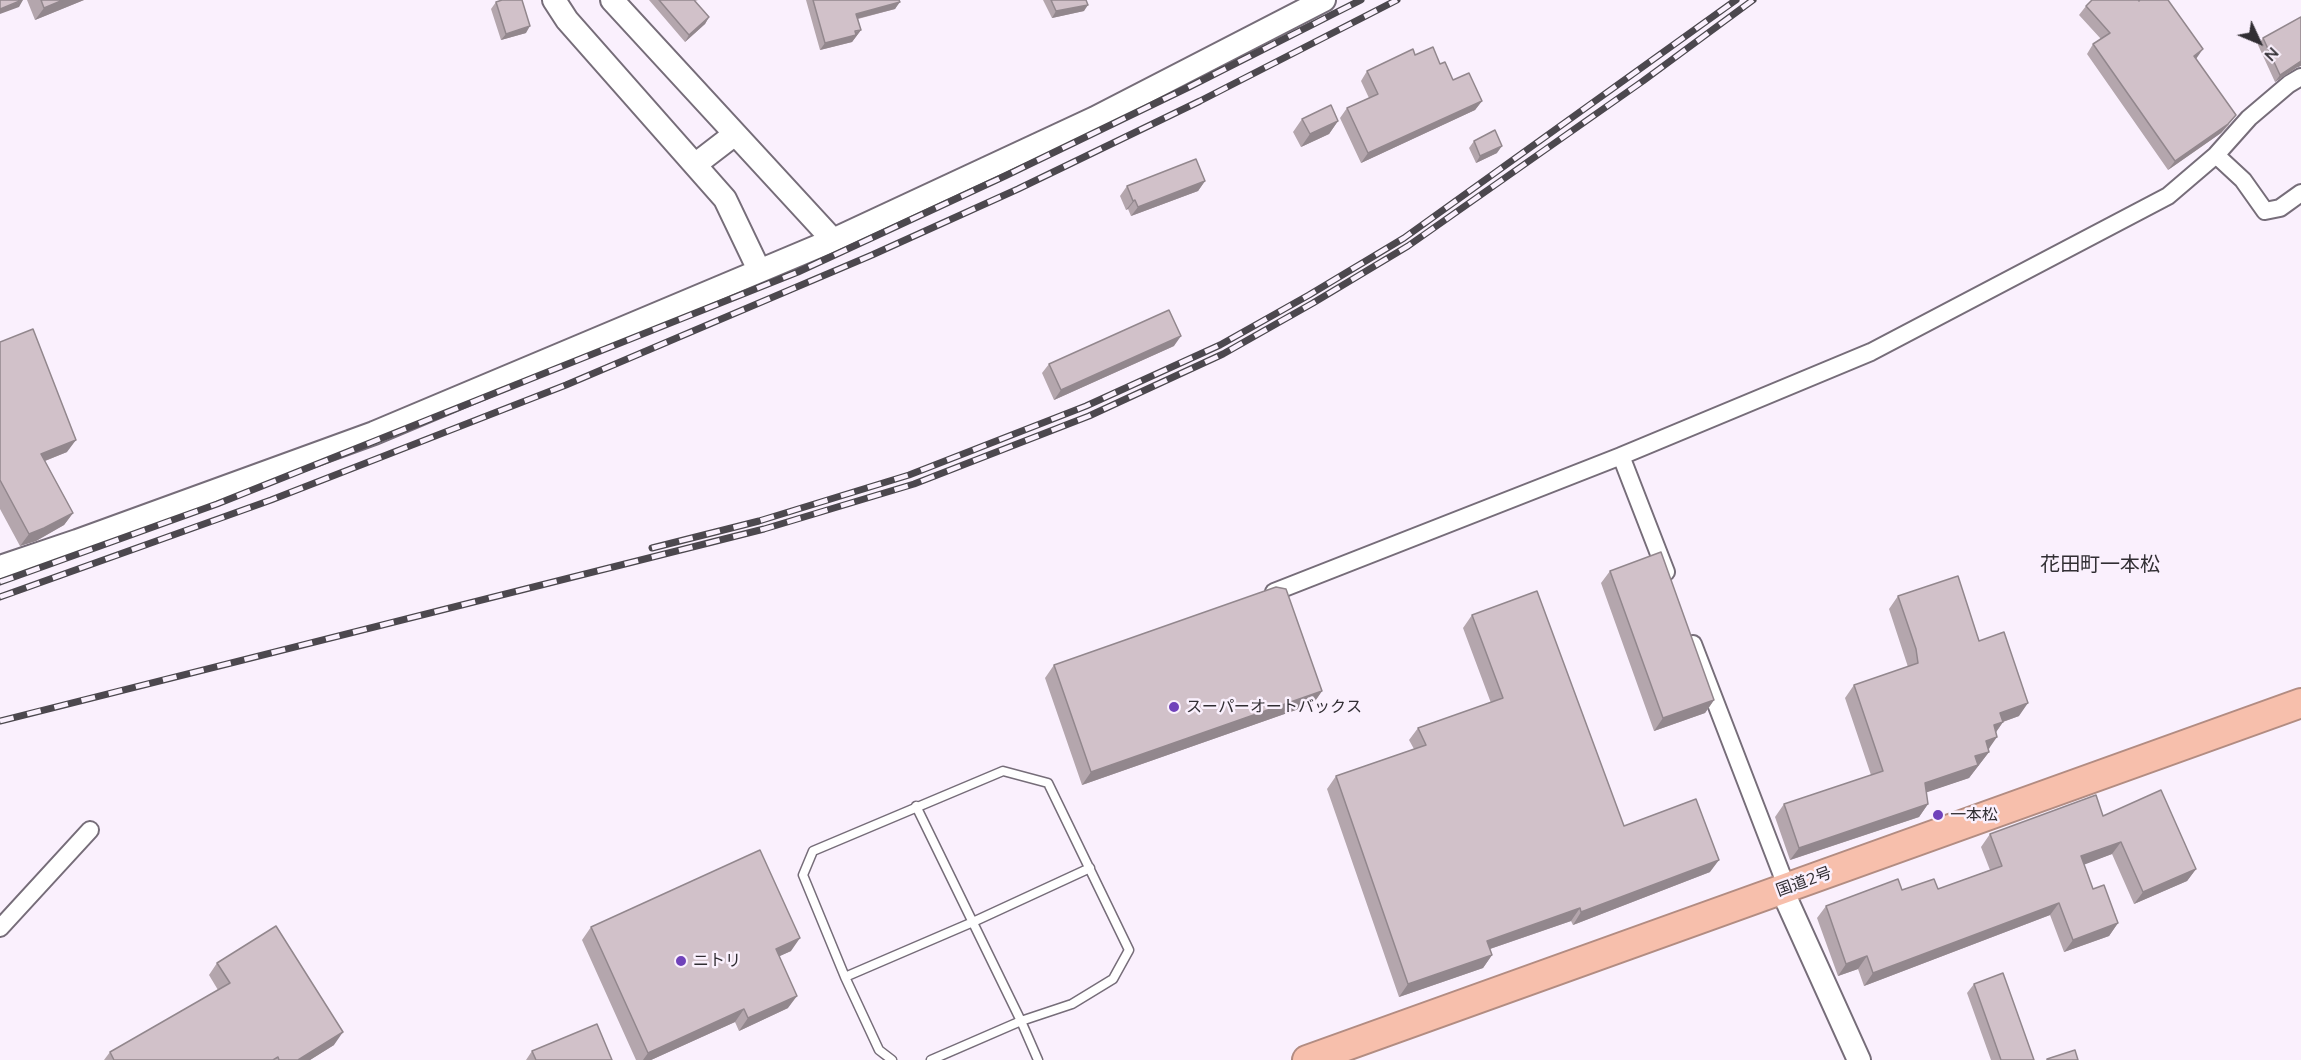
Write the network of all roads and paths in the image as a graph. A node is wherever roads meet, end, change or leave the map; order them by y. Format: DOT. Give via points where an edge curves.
graph roads {
  1 [pos="554,0"];
  2 [pos="612,0"];
  3 [pos="1324,0"];
  4 [pos="2301,77"];
  5 [pos="735,134"];
  6 [pos="2216,154"];
  7 [pos="696,164"];
  8 [pos="2301,193"];
  9 [pos="833,240"];
  10 [pos="759,270"];
  11 [pos="1622,456"];
  12 [pos="0,567"];
  13 [pos="1672,589"];
  14 [pos="1274,592"];
  15 [pos="1689,633"];
  16 [pos="2301,703"];
  17 [pos="916,807"];
  18 [pos="90,830"];
  19 [pos="1090,868"];
  20 [pos="1784,889"];
  21 [pos="973,922"];
  22 [pos="0,928"];
  23 [pos="845,977"];
  24 [pos="1021,1021"];
  25 [pos="892,1060"];
  26 [pos="931,1060"];
  27 [pos="1038,1060"];
  28 [pos="1307,1060"];
  29 [pos="1859,1060"];
  1 -- 7 [label="street" via="567,20"];
  2 -- 5 [label="street"];
  3 -- 9 [label="street" via="1095,118"];
  4 -- 6 [label="street" via="2249,118"];
  5 -- 7 [label="street"];
  5 -- 9 [label="street"];
  6 -- 8 [label="street" via="2243,180 2265,211 2280,208"];
  6 -- 11 [label="street" via="2168,196 1872,352"];
  7 -- 10 [label="street" via="725,199"];
  9 -- 10 [label="street"];
  10 -- 12 [label="street" via="374,433"];
  11 -- 13 [label="street"];
  11 -- 14 [label="street"];
  15 -- 20 [label="street"];
  16 -- 20 [label="highway, 国道2号"];
  17 -- 19 [label="lane" via="1003,771 1048,783"];
  17 -- 21 [label="lane"];
  17 -- 23 [label="lane" via="813,851 806,867 803,875"];
  18 -- 22 [label="street"];
  19 -- 21 [label="lane"];
  19 -- 24 [label="lane" via="1129,950 1113,979 1072,1004"];
  20 -- 28 [label="highway, 国道2号"];
  20 -- 29 [label="street"];
  21 -- 23 [label="lane"];
  21 -- 24 [label="lane"];
  23 -- 25 [label="lane" via="879,1050"];
  24 -- 26 [label="lane"];
  24 -- 27 [label="lane"];
}
